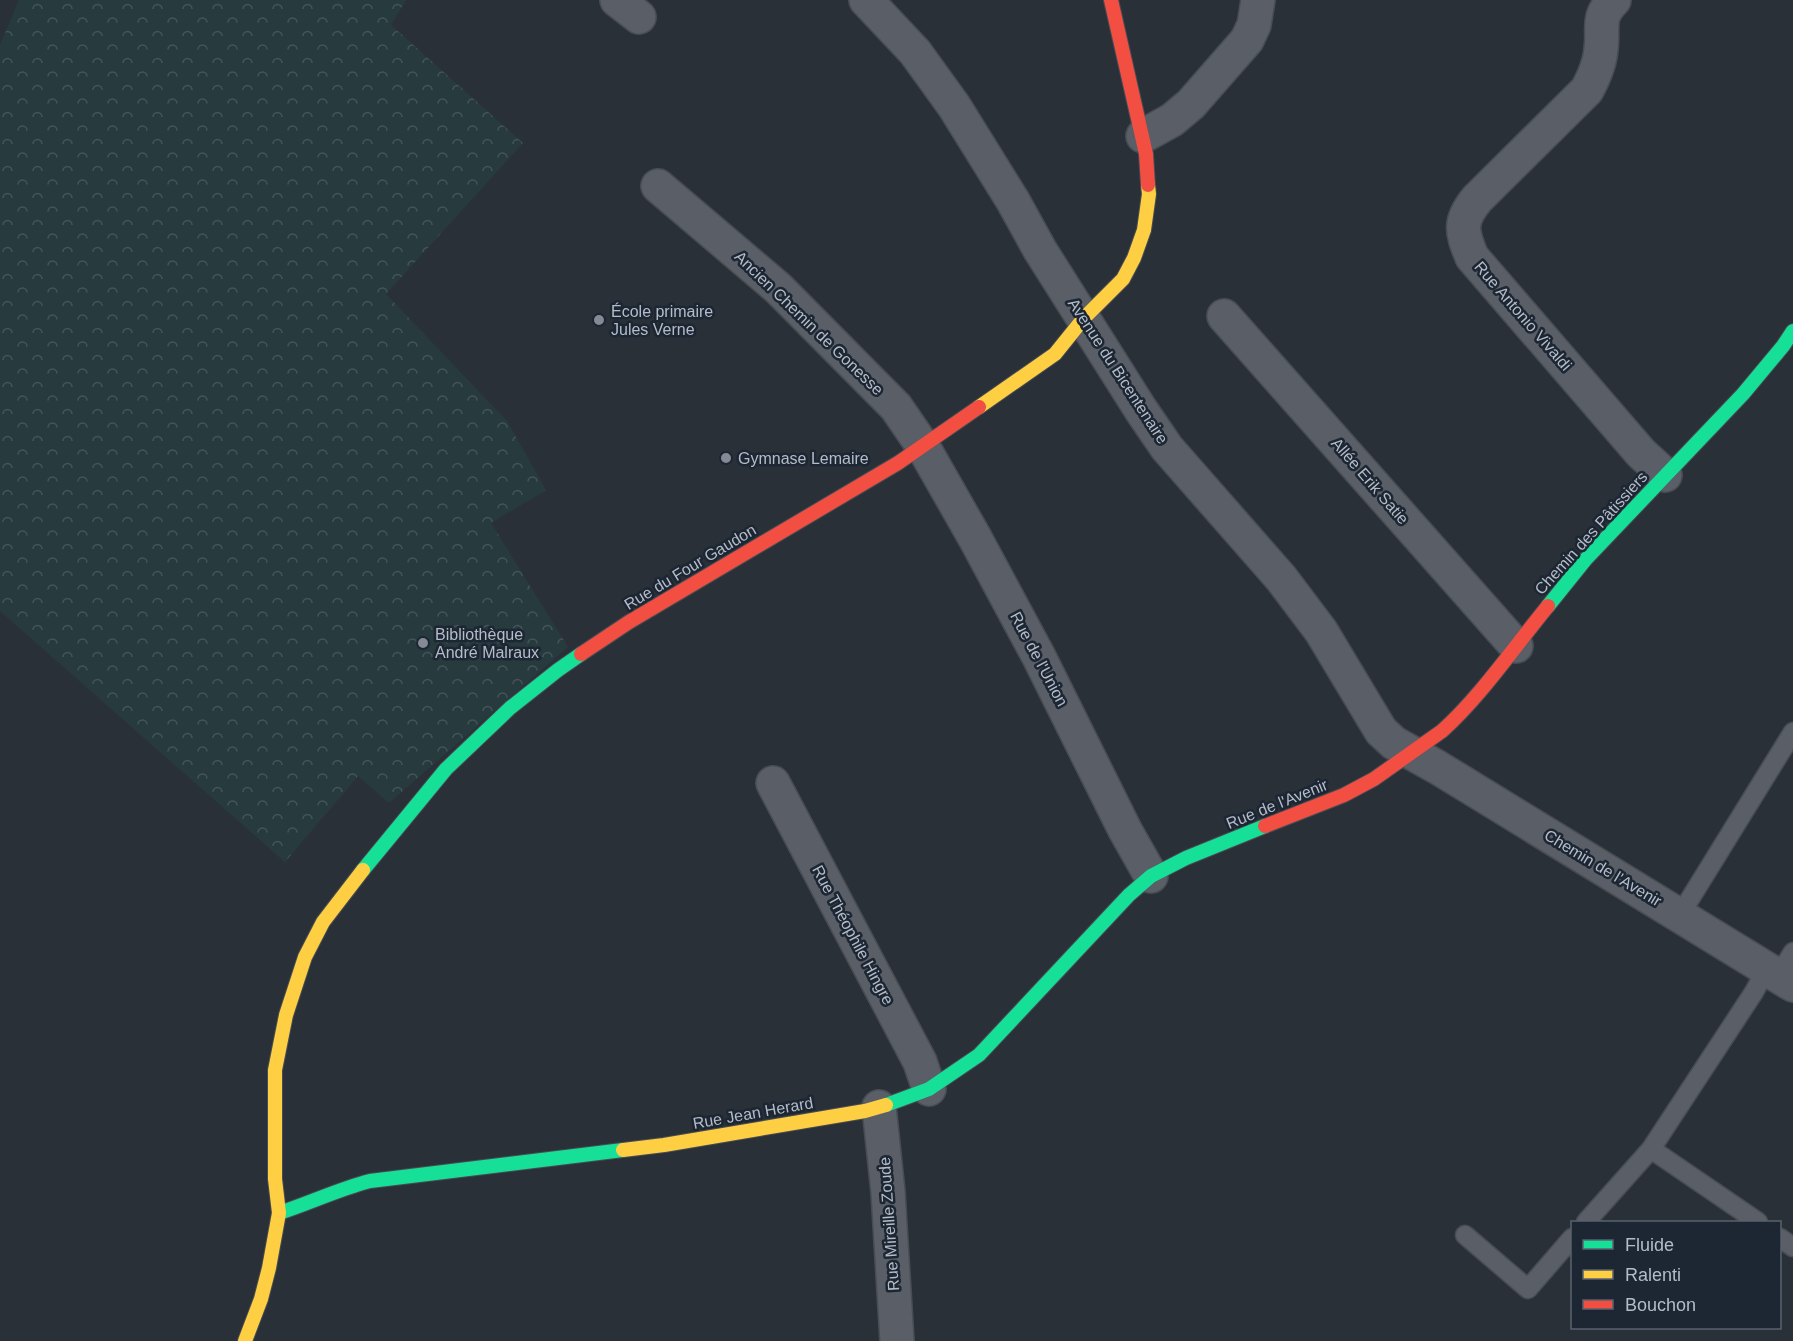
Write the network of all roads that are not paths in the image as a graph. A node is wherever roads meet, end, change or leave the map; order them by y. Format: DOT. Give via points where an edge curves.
graph roads {
  1 [pos="866,0"];
  2 [pos="1111,0"];
  3 [pos="1258,0"];
  4 [pos="1614,0"];
  5 [pos="1143,136"];
  6 [pos="658,186"];
  7 [pos="1224,316"];
  8 [pos="1084,318"];
  9 [pos="1793,332"];
  10 [pos="922,445"];
  11 [pos="1665,475"];
  12 [pos="1516,646"];
  13 [pos="1793,732"];
  14 [pos="1411,753"];
  15 [pos="773,783"];
  16 [pos="1151,876"];
  17 [pos="1680,915"];
  18 [pos="1783,970"];
  19 [pos="929,1089"];
  20 [pos="879,1107"];
  21 [pos="1650,1149"];
  22 [pos="279,1213"];
  23 [pos="1587,1221"];
  24 [pos="1757,1221"];
  25 [pos="1465,1235"];
  26 [pos="1571,1239"];
  27 [pos="245,1341"];
  28 [pos="897,1341"];
  1 -- 8 [label="street, Avenue du Bicentenaire" via="915,52 954,106"];
  2 -- 5 [label="street, Rue du Four Gaudon"];
  3 -- 5 [label="street" via="1247,40 1191,104"];
  4 -- 11 [label="street, Rue Antonio Vivaldi" via="1602,17 1599,62 1587,90 1477,199 1466,212 1462,225 1472,257 1641,453"];
  5 -- 8 [label="street, Rue du Four Gaudon" via="1149,194 1144,230 1123,279"];
  6 -- 10 [label="street, Ancien Chemin de Gonesse" via="778,288 896,407"];
  7 -- 12 [label="street, Allée Erik Satie"];
  8 -- 10 [label="street, Rue du Four Gaudon" via="1055,354"];
  8 -- 14 [label="street, Avenue du Bicentenaire" via="1167,448 1281,578 1321,631 1381,731"];
  9 -- 11 [label="street, Chemin des Pâtissiers" via="1743,394"];
  10 -- 16 [label="street, Rue de l'Union" via="1039,657"];
  10 -- 22 [label="street, Rue du Four Gaudon" via="629,622 558,670 510,708 446,769 323,922 305,957 286,1015 275,1070 275,1179"];
  11 -- 12 [label="street, Chemin des Pâtissiers" via="1585,560"];
  12 -- 14 [label="street, Chemin des Pâtissiers" via="1452,722"];
  13 -- 17 [label="lane"];
  14 -- 16 [label="street, Rue de l'Avenir" via="1344,795 1186,858"];
  14 -- 17 [label="street, Chemin de l'Avenir"];
  15 -- 19 [label="street, Rue Théophile Hingre" via="920,1062"];
  16 -- 19 [label="street, Rue Jean Herard" via="979,1055"];
  17 -- 18 [label="street, Chemin de l'Avenir"];
  18 -- 21 [label="lane" via="1754,992"];
  19 -- 20 [label="street, Rue Jean Herard"];
  20 -- 22 [label="street, Rue Jean Herard" via="664,1145 370,1181"];
  20 -- 28 [label="street, Rue Mireille Zoude"];
  21 -- 23 [label="lane"];
  21 -- 24 [label="lane"];
  22 -- 27 [label="street, Rue du Four Gaudon" via="261,1299"];
  25 -- 26 [label="lane" via="1528,1289"];
}
